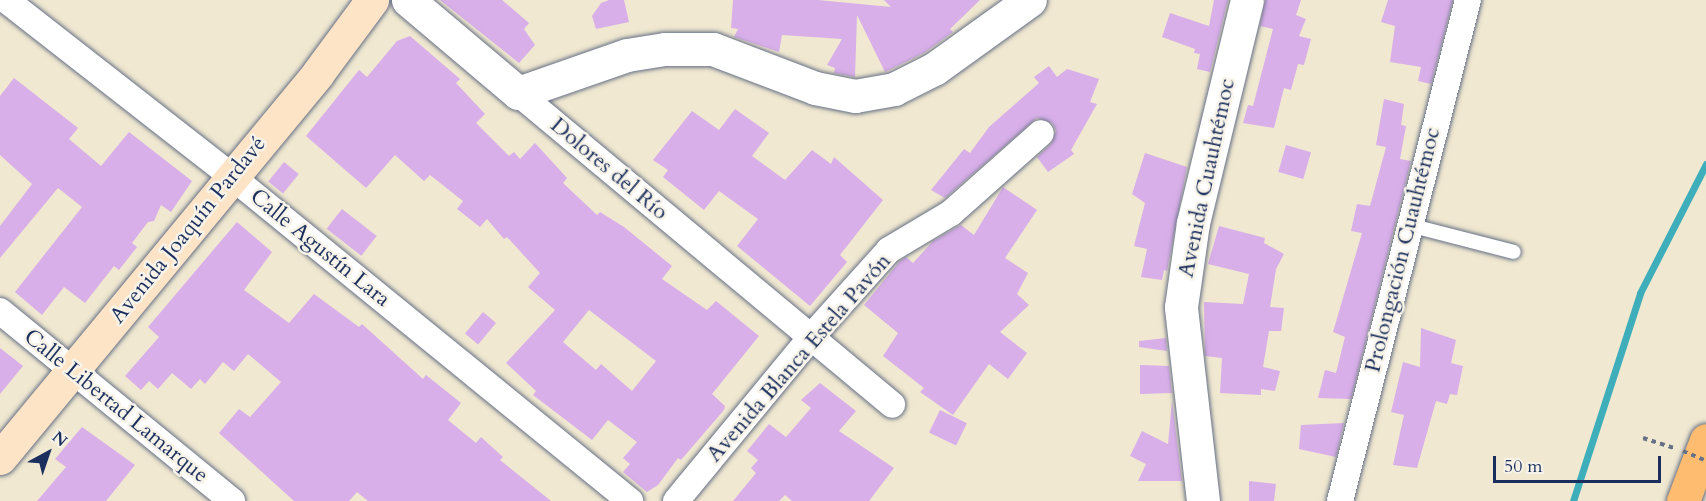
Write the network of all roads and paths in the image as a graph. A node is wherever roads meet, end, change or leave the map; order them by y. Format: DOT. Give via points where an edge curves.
graph roads {
  1 [pos="6,0"];
  2 [pos="372,0"];
  3 [pos="408,0"];
  4 [pos="1030,0"];
  5 [pos="1247,0"];
  6 [pos="1468,0"];
  7 [pos="518,93"];
  8 [pos="1041,133"];
  9 [pos="231,176"];
  10 [pos="1409,225"];
  11 [pos="1514,252"];
  12 [pos="0,311"];
  13 [pos="811,337"];
  14 [pos="72,370"];
  15 [pos="892,405"];
  16 [pos="1643,438"];
  17 [pos="1694,446"];
  18 [pos="0,458"];
  19 [pos="1706,461"];
  20 [pos="232,501"];
  21 [pos="630,501"];
  22 [pos="676,501"];
  23 [pos="1203,501"];
  24 [pos="1340,501"];
  25 [pos="1683,501"];
  1 -- 9 [label="street, Calle Agustín Lara"];
  2 -- 9 [label="main road, Avenida Joaquín Pardavé"];
  3 -- 7 [label="street, Dolores del Río"];
  4 -- 7 [label="street" via="934,69 894,89 855,96 816,88 722,52 665,49 627,55"];
  5 -- 23 [label="street, Avenida Cuauhtémoc" via="1193,222 1181,307"];
  6 -- 10 [label="street, Prolongación Cuauhtémoc"];
  7 -- 13 [label="street, Dolores del Río"];
  8 -- 13 [label="street, Avenida Blanca Estela Pavón" via="951,213 890,250"];
  9 -- 14 [label="main road, Avenida Joaquín Pardavé"];
  9 -- 21 [label="street, Calle Agustín Lara"];
  10 -- 11 [label="lane"];
  10 -- 24 [label="street, Prolongación Cuauhtémoc"];
  12 -- 14 [label="street, Calle Libertad Lamarque"];
  13 -- 15 [label="street, Dolores del Río"];
  13 -- 22 [label="street, Avenida Blanca Estela Pavón"];
  14 -- 18 [label="main road, Avenida Joaquín Pardavé"];
  14 -- 20 [label="street, Calle Libertad Lamarque"];
  16 -- 17 [label="path"];
  17 -- 19 [label="path, bridge"];
  17 -- 25 [label="highway"];
}
